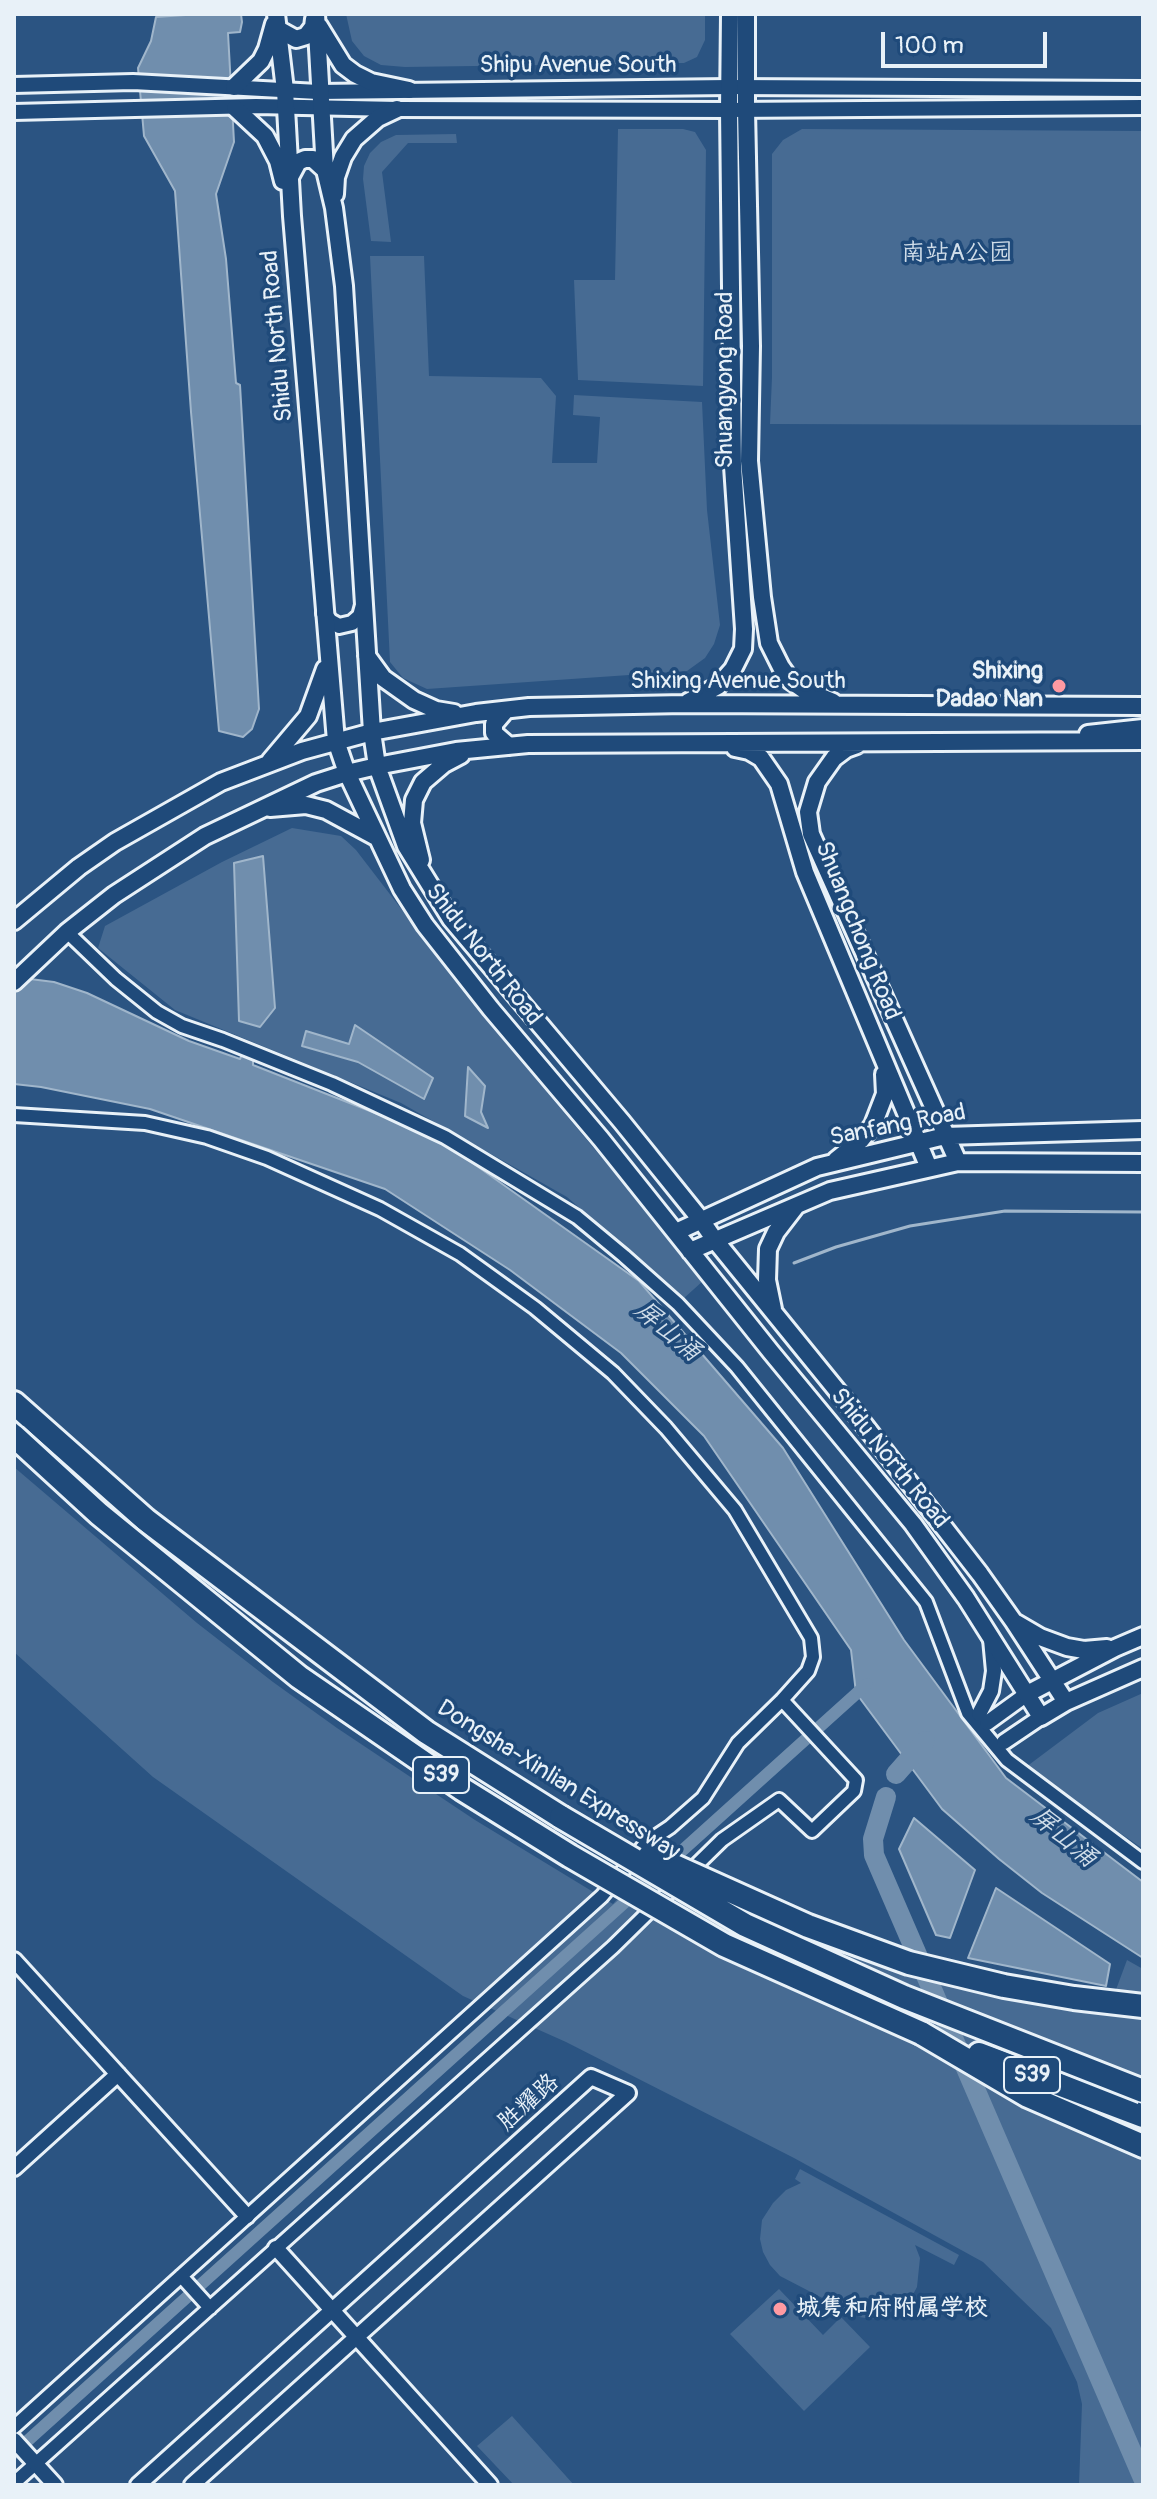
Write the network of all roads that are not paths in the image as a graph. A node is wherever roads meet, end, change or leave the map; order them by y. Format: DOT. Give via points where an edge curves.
graph roads {
  1 [pos="730,14"];
  2 [pos="746,14"];
  3 [pos="316,17"];
  4 [pos="277,19"];
  5 [pos="14,85"];
  6 [pos="234,87"];
  7 [pos="738,88"];
  8 [pos="439,89"];
  9 [pos="1143,89"];
  10 [pos="409,90"];
  11 [pos="285,98"];
  12 [pos="319,100"];
  13 [pos="1143,107"];
  14 [pos="235,108"];
  15 [pos="397,109"];
  16 [pos="442,109"];
  17 [pos="737,110"];
  18 [pos="14,112"];
  19 [pos="325,170"];
  20 [pos="290,177"];
  21 [pos="334,208"];
  22 [pos="292,216"];
  23 [pos="363,605"];
  24 [pos="324,613"];
  25 [pos="365,654"];
  26 [pos="328,660"];
  27 [pos="685,704"];
  28 [pos="842,706"];
  29 [pos="1143,706"];
  30 [pos="506,710"];
  31 [pos="476,713"];
  32 [pos="1143,728"];
  33 [pos="372,732"];
  34 [pos="336,741"];
  35 [pos="1143,741"];
  36 [pos="1047,742"];
  37 [pos="714,743"];
  38 [pos="863,743"];
  39 [pos="509,746"];
  40 [pos="474,749"];
  41 [pos="269,763"];
  42 [pos="377,766"];
  43 [pos="347,773"];
  44 [pos="260,809"];
  45 [pos="377,838"];
  46 [pos="431,888"];
  47 [pos="402,889"];
  48 [pos="14,921"];
  49 [pos="67,932"];
  50 [pos="18,977"];
  51 [pos="883,1060"];
  52 [pos="14,1115"];
  53 [pos="622,1122"];
  54 [pos="1143,1130"];
  55 [pos="945,1136"];
  56 [pos="601,1139"];
  57 [pos="918,1144"];
  58 [pos="958,1162"];
  59 [pos="1143,1163"];
  60 [pos="823,1166"];
  61 [pos="929,1168"];
  62 [pos="830,1191"];
  63 [pos="798,1204"];
  64 [pos="701,1220"];
  65 [pos="676,1232"];
  66 [pos="714,1239"];
  67 [pos="690,1251"];
  68 [pos="774,1315"];
  69 [pos="790,1332"];
  70 [pos="771,1352"];
  71 [pos="14,1403"];
  72 [pos="14,1436"];
  73 [pos="986,1583"];
  74 [pos="966,1598"];
  75 [pos="1014,1622"];
  76 [pos="991,1638"];
  77 [pos="1143,1638"];
  78 [pos="1115,1648"];
  79 [pos="1143,1650"];
  80 [pos="1143,1668"];
  81 [pos="1052,1680"];
  82 [pos="1027,1694"];
  83 [pos="782,1700"];
  84 [pos="1066,1702"];
  85 [pos="1041,1717"];
  86 [pos="1004,1742"];
  87 [pos="561,1817"];
  88 [pos="1143,1862"];
  89 [pos="14,1960"];
  90 [pos="1143,2006"];
  91 [pos="921,2033"];
  92 [pos="118,2074"];
  93 [pos="1143,2091"];
  94 [pos="1143,2116"];
  95 [pos="1143,2146"];
  96 [pos="14,2168"];
  97 [pos="247,2216"];
  98 [pos="276,2248"];
  99 [pos="181,2276"];
  100 [pos="210,2308"];
  101 [pos="332,2310"];
  102 [pos="357,2337"];
  103 [pos="14,2427"];
  104 [pos="14,2440"];
  105 [pos="35,2464"];
  106 [pos="14,2483"];
  107 [pos="55,2485"];
  108 [pos="138,2485"];
  109 [pos="192,2485"];
  110 [pos="490,2485"];
  1 -- 7 [label="main road, Shuangyong Road"];
  2 -- 7 [label="main road, Shuangyong Road"];
  3 -- 4 [label="main road" via="306,36 296,39"];
  3 -- 10 [label="main road" via="343,65 371,82"];
  3 -- 12 [label="main road"];
  4 -- 6 [label="main road" via="261,61"];
  4 -- 11 [label="main road, Shidu North Road"];
  5 -- 6 [label="street, Shipu Avenue South" via="133,82"];
  6 -- 11 [label="street, Shipu Avenue South"];
  6 -- 14 [label="street" via="241,93"];
  7 -- 8 [label="street, Shipu Avenue South"];
  7 -- 9 [label="street, Shipu Avenue South"];
  7 -- 17 [label="main road, Shuangyong Road"];
  8 -- 10 [label="street, Shipu Avenue South"];
  8 -- 16 [label="street" via="430,102"];
  10 -- 12 [label="street, Shipu Avenue South"];
  11 -- 12 [label="street, Shipu Avenue South"];
  11 -- 14 [label="street, Shipu Avenue South"];
  11 -- 20 [label="main road, Shidu North Road"];
  12 -- 15 [label="street, Shipu Avenue South"];
  12 -- 19 [label="main road"];
  13 -- 17 [label="street, Shipu Avenue South"];
  14 -- 18 [label="street, Shipu Avenue South"];
  14 -- 22 [label="main road" via="265,136 278,161"];
  15 -- 16 [label="street, Shipu Avenue South"];
  15 -- 21 [label="main road" via="365,128 348,148 336,177"];
  16 -- 17 [label="street, Shipu Avenue South"];
  17 -- 27 [label="main road, Shuangyong Road" via="733,466 743,649 718,686"];
  17 -- 28 [label="main road, Shuangyong Road" via="751,346 749,461 769,643 791,681"];
  19 -- 20 [label="main road" via="305,159"];
  19 -- 21 [label="main road"];
  20 -- 22 [label="main road, Shidu North Road"];
  21 -- 23 [label="main road, Shidu North Road" via="344,286"];
  22 -- 24 [label="main road, Shidu North Road"];
  23 -- 24 [label="street" via="352,623 339,626"];
  23 -- 25 [label="main road, Shidu North Road"];
  24 -- 26 [label="main road, Shidu North Road"];
  25 -- 31 [label="main road" via="383,678 414,700 436,710"];
  25 -- 33 [label="main road, Shidu North Road"];
  26 -- 34 [label="main road, Shidu North Road"];
  26 -- 41 [label="main road" via="308,716"];
  27 -- 28 [label="main road, Shixing Avenue South"];
  27 -- 30 [label="main road, Shixing Avenue South"];
  28 -- 29 [label="main road, Shixing Avenue South"];
  30 -- 31 [label="main road, Shixing Avenue South"];
  30 -- 39 [label="main road" via="494,724 494,733"];
  31 -- 33 [label="main road, Shixing Avenue South"];
  32 -- 36 [label="main road"];
  33 -- 34 [label="main road, Shixing Avenue South"];
  33 -- 42 [label="main road, Shidu North Road"];
  34 -- 41 [label="main road, Shixing Avenue South"];
  34 -- 43 [label="main road, Shidu North Road"];
  35 -- 36 [label="main road"];
  36 -- 38 [label="main road"];
  37 -- 38 [label="main road"];
  37 -- 39 [label="main road"];
  37 -- 51 [label="main road, Shuangchong Road" via="761,758 779,784 805,872"];
  38 -- 55 [label="main road, Shuangchong Road" via="834,758 817,782 808,812 811,834"];
  39 -- 40 [label="main road"];
  40 -- 42 [label="main road"];
  40 -- 46 [label="main road" via="444,764 423,782 414,800 412,823"];
  41 -- 48 [label="main road, Shixing Avenue South" via="221,782 115,842"];
  42 -- 43 [label="main road"];
  42 -- 46 [label="main road, Shidu North Road" via="406,846"];
  43 -- 44 [label="main road"];
  43 -- 45 [label="main road, Shidu North Road"];
  44 -- 45 [label="main road" via="306,805"];
  44 -- 49 [label="main road" via="161,863"];
  45 -- 47 [label="main road, Shidu North Road"];
  46 -- 47 [label="main road" via="410,871 404,874"];
  46 -- 53 [label="main road, Shidu North Road" via="451,919"];
  47 -- 56 [label="main road, Shidu North Road" via="491,1009"];
  49 -- 50 [label="main road"];
  49 -- 88 [label="street" via="116,979 182,1026 332,1084 445,1137 577,1217 682,1308 737,1367 926,1602 968,1713 1007,1760"];
  51 -- 57 [label="main road, Shuangchong Road"];
  51 -- 60 [label="main road" via="880,1112 861,1140"];
  52 -- 83 [label="street" via="145,1123 267,1158 380,1209 460,1254 535,1308 613,1373 735,1510 811,1638 808,1671"];
  53 -- 56 [label="main road" via="626,1131 617,1144"];
  53 -- 64 [label="main road, Shidu North Road"];
  54 -- 55 [label="main road, Sanfang Road"];
  55 -- 57 [label="main road, Sanfang Road"];
  55 -- 58 [label="main road, Shuangchong Road"];
  56 -- 65 [label="main road, Shidu North Road"];
  57 -- 60 [label="main road, Sanfang Road"];
  57 -- 61 [label="main road, Shuangchong Road"];
  58 -- 59 [label="main road, Sanfang Road"];
  58 -- 61 [label="main road, Sanfang Road"];
  60 -- 62 [label="main road" via="808,1183 818,1192"];
  60 -- 64 [label="main road, Sanfang Road"];
  61 -- 62 [label="main road, Sanfang Road"];
  62 -- 63 [label="main road, Sanfang Road"];
  63 -- 66 [label="main road, Sanfang Road"];
  63 -- 68 [label="main road" via="768,1249"];
  64 -- 65 [label="main road, Sanfang Road"];
  64 -- 66 [label="main road, Shidu North Road"];
  65 -- 67 [label="main road, Shidu North Road"];
  66 -- 67 [label="main road, Sanfang Road"];
  66 -- 68 [label="main road, Shidu North Road"];
  67 -- 70 [label="main road, Shidu North Road"];
  68 -- 69 [label="main road, Shidu North Road"];
  69 -- 70 [label="main road" via="779,1328 769,1334"];
  69 -- 73 [label="main road, Shidu North Road"];
  70 -- 74 [label="main road, Shidu North Road" via="913,1524"];
  71 -- 87 [label="highway, Dongsha-Xinlian Expressway / S39" via="146,1520 324,1655 426,1732"];
  72 -- 91 [label="highway, S39, bridge" via="99,1514 299,1677 462,1789 724,1945"];
  73 -- 74 [label="main road" via="987,1598 980,1604"];
  73 -- 75 [label="main road, Shidu North Road"];
  74 -- 76 [label="main road, Shidu North Road"];
  75 -- 78 [label="main road" via="1067,1647"];
  75 -- 81 [label="main road, Shidu North Road"];
  76 -- 82 [label="main road, Shidu North Road"];
  76 -- 82 [label="street" via="994,1671 983,1718"];
  77 -- 78 [label="main road"];
  77 -- 79 [label="main road"];
  78 -- 81 [label="main road"];
  80 -- 84 [label="main road"];
  81 -- 82 [label="main road"];
  81 -- 84 [label="main road, Shidu North Road"];
  82 -- 85 [label="main road, Shidu North Road"];
  83 -- 97 [label="street" via="738,1743 703,1798 646,1843 602,1896"];
  83 -- 98 [label="street" via="856,1780 854,1791 812,1831 779,1800 722,1840 613,1947"];
  84 -- 85 [label="main road"];
  85 -- 86 [label="street"];
  87 -- 90 [label="highway, bridge" via="808,1926 897,1959 1004,1986"];
  87 -- 93 [label="highway, Dongsha-Xinlian Expressway / S39, bridge" via="745,1925 904,1997"];
  89 -- 92 [label="street"];
  91 -- 94 [label="highway, S39"];
  91 -- 95 [label="highway" via="1028,2096"];
  92 -- 96 [label="street"];
  92 -- 97 [label="street"];
  97 -- 99 [label="street"];
  98 -- 100 [label="street"];
  98 -- 101 [label="street"];
  99 -- 100 [label="street"];
  99 -- 103 [label="street"];
  100 -- 105 [label="street"];
  101 -- 102 [label="street"];
  101 -- 102 [label="street, 胜耀路" via="591,2077 628,2093"];
  101 -- 108 [label="street, 胜耀路"];
  102 -- 109 [label="street, 胜耀路"];
  102 -- 110 [label="street"];
  104 -- 105 [label="street"];
  105 -- 106 [label="street"];
  105 -- 107 [label="street"];
}
